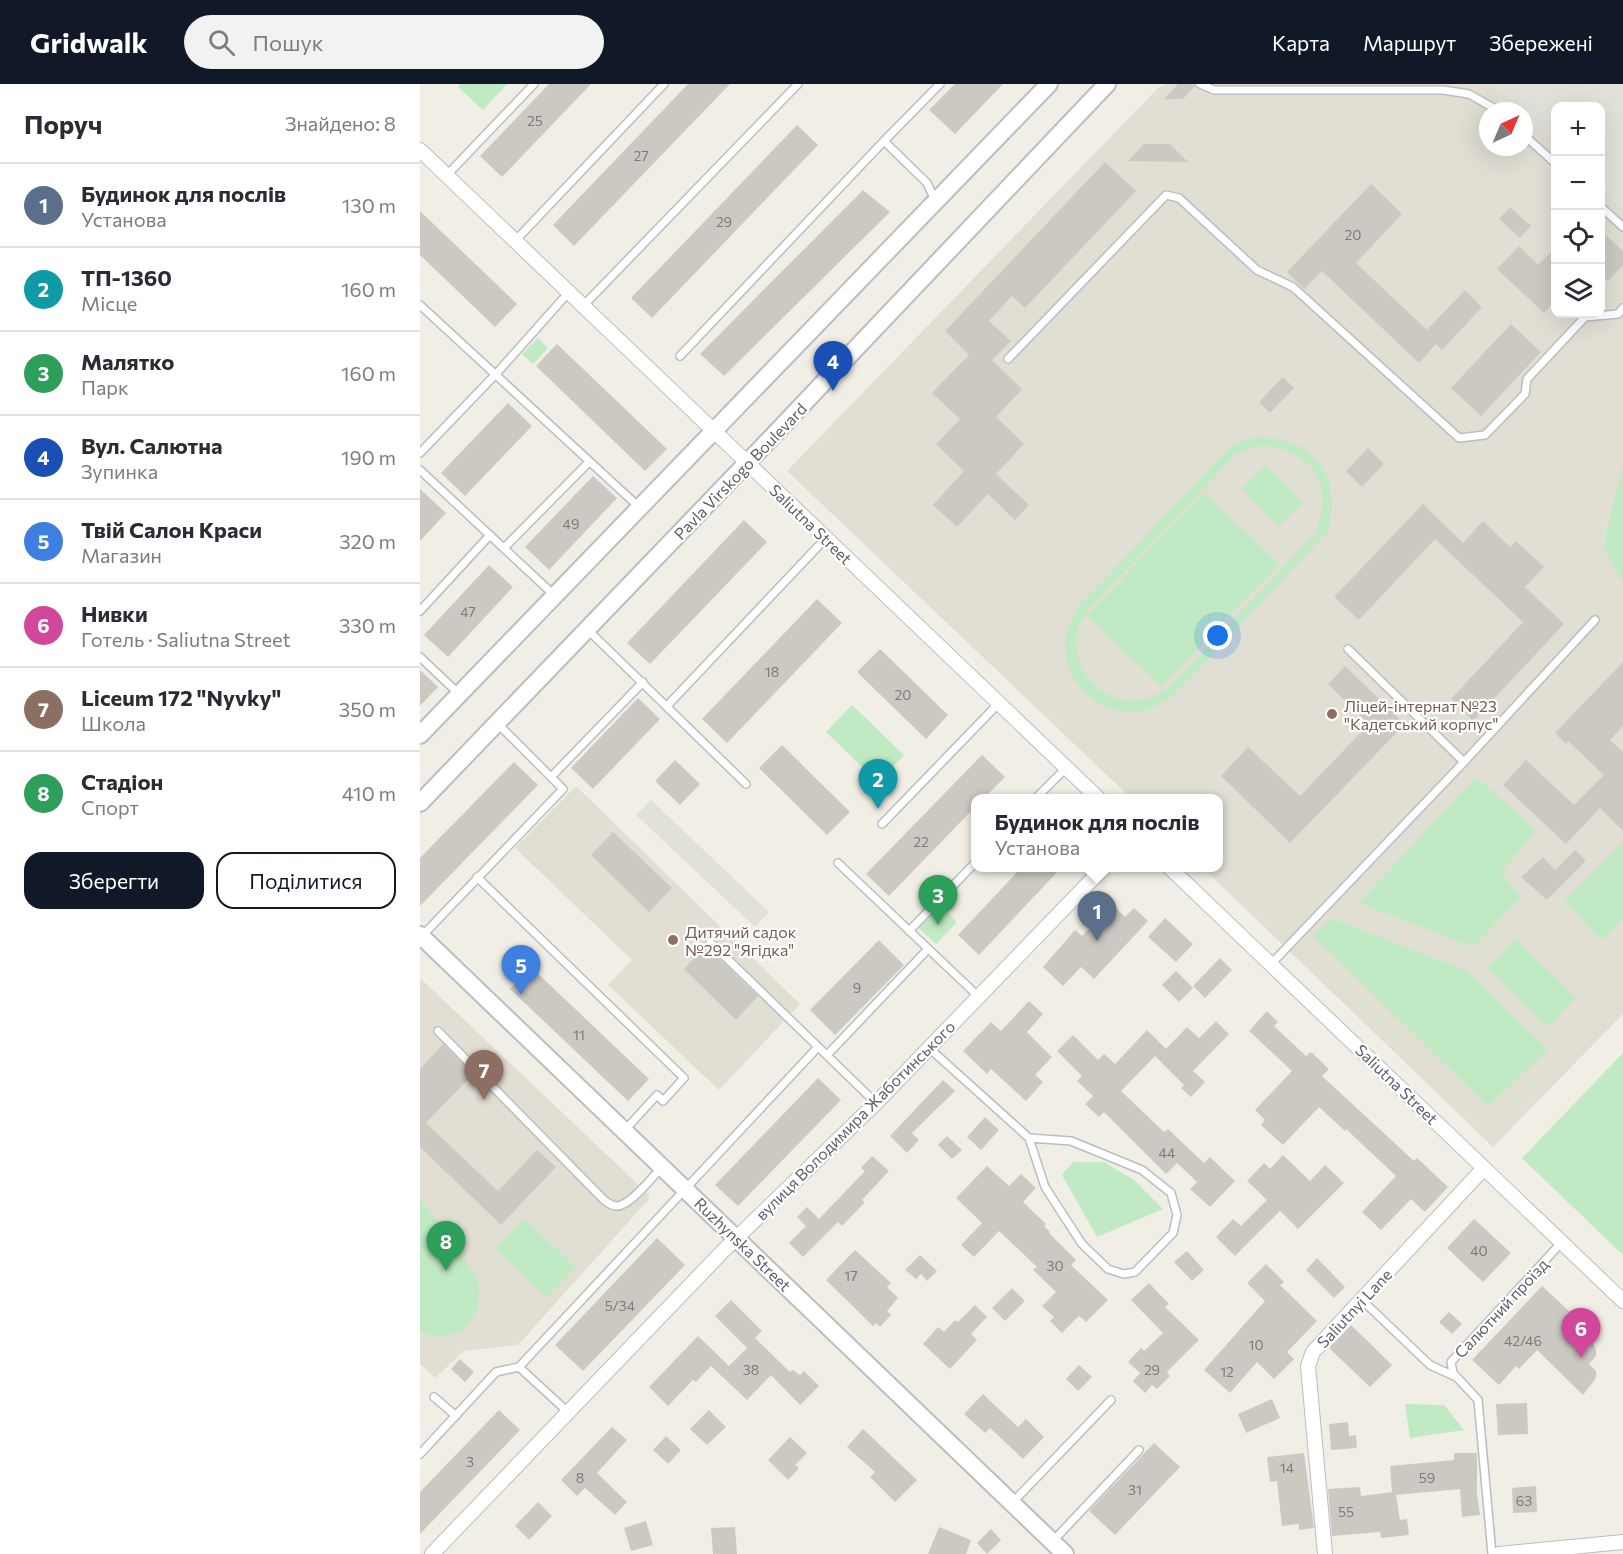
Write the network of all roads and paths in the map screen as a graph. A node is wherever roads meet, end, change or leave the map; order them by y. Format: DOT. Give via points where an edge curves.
graph roads {
  1 [pos="534,84"];
  2 [pos="664,84"];
  3 [pos="798,84"];
  4 [pos="940,84"];
  5 [pos="1049,84"];
  6 [pos="1107,84"];
  7 [pos="1200,84"];
  8 [pos="1483,102"];
  9 [pos="884,141"];
  10 [pos="1533,143"];
  11 [pos="420,150"];
  12 [pos="1551,159"];
  13 [pos="447,176"];
  14 [pos="936,202"];
  15 [pos="1604,210"];
  16 [pos="1623,227"];
  17 [pos="515,241"];
  18 [pos="569,292"];
  19 [pos="420,305"];
  20 [pos="583,306"];
  21 [pos="1623,308"];
  22 [pos="680,356"];
  23 [pos="1008,359"];
  24 [pos="495,375"];
  25 [pos="714,430"];
  26 [pos="420,453"];
  27 [pos="589,462"];
  28 [pos="747,463"];
  29 [pos="420,470"];
  30 [pos="639,507"];
  31 [pos="490,535"];
  32 [pos="826,538"];
  33 [pos="504,548"];
  34 [pos="554,596"];
  35 [pos="420,611"];
  36 [pos="1595,620"];
  37 [pos="588,630"];
  38 [pos="1348,649"];
  39 [pos="420,657"];
  40 [pos="643,682"];
  41 [pos="459,694"];
  42 [pos="999,704"];
  43 [pos="667,706"];
  44 [pos="497,723"];
  45 [pos="420,735"];
  46 [pos="1464,762"];
  47 [pos="1066,768"];
  48 [pos="551,777"];
  49 [pos="747,784"];
  50 [pos="1040,794"];
  51 [pos="1094,794"];
  52 [pos="420,803"];
  53 [pos="882,824"];
  54 [pos="838,863"];
  55 [pos="971,866"];
  56 [pos="1098,872"];
  57 [pos="1175,872"];
  58 [pos="477,877"];
  59 [pos="909,931"];
  60 [pos="424,941"];
  61 [pos="710,942"];
  62 [pos="928,949"];
  63 [pos="1271,964"];
  64 [pos="979,997"];
  65 [pos="438,1031"];
  66 [pos="818,1047"];
  67 [pos="929,1048"];
  68 [pos="827,1054"];
  69 [pos="876,1103"];
  70 [pos="624,1131"];
  71 [pos="1029,1138"];
  72 [pos="662,1167"];
  73 [pos="1484,1168"];
  74 [pos="685,1189"];
  75 [pos="736,1238"];
  76 [pos="1562,1242"];
  77 [pos="1362,1300"];
  78 [pos="1623,1300"];
  79 [pos="519,1367"];
  80 [pos="1456,1377"];
  81 [pos="434,1397"];
  82 [pos="1111,1400"];
  83 [pos="569,1413"];
  84 [pos="456,1416"];
  85 [pos="1139,1450"];
  86 [pos="420,1454"];
  87 [pos="1012,1503"];
  88 [pos="1052,1542"];
  89 [pos="1623,1542"];
  90 [pos="432,1554"];
  91 [pos="1065,1554"];
  92 [pos="1325,1554"];
  93 [pos="1492,1554"];
  94 [pos="1499,1554"];
  1 -- 13 [label="lane"];
  2 -- 17 [label="lane"];
  3 -- 20 [label="lane"];
  4 -- 9 [label="lane"];
  5 -- 14 [label="street"];
  6 -- 28 [label="street, Pavla Virskogo Boulevard"];
  7 -- 8 [label="lane" via="1214,90 1443,90 1469,94"];
  9 -- 14 [label="lane" via="927,183"];
  9 -- 22 [label="lane"];
  10 -- 12 [label="lane"];
  11 -- 13 [label="street, Saliutna Street"];
  13 -- 17 [label="street, Saliutna Street"];
  14 -- 25 [label="street"];
  15 -- 16 [label="lane"];
  17 -- 18 [label="street, Saliutna Street"];
  18 -- 20 [label="street, Saliutna Street"];
  18 -- 24 [label="lane"];
  19 -- 24 [label="lane"];
  20 -- 25 [label="street, Saliutna Street"];
  21 -- 23 [label="lane" via="1618,314 1585,317 1527,379 1525,394 1485,435 1459,438 1293,287 1257,270 1179,198 1166,195"];
  24 -- 26 [label="lane"];
  24 -- 27 [label="lane"];
  25 -- 28 [label="street, Saliutna Street"];
  25 -- 30 [label="street"];
  27 -- 30 [label="lane"];
  27 -- 33 [label="lane"];
  28 -- 32 [label="street, Saliutna Street"];
  28 -- 37 [label="street, Pavla Virskogo Boulevard"];
  29 -- 31 [label="lane"];
  30 -- 34 [label="street"];
  31 -- 33 [label="lane"];
  31 -- 35 [label="lane"];
  32 -- 42 [label="street, Saliutna Street"];
  32 -- 43 [label="lane"];
  33 -- 34 [label="lane"];
  34 -- 41 [label="street"];
  36 -- 46 [label="lane"];
  37 -- 40 [label="lane"];
  37 -- 44 [label="street, Pavla Virskogo Boulevard"];
  38 -- 46 [label="lane"];
  39 -- 41 [label="lane"];
  40 -- 43 [label="lane"];
  40 -- 48 [label="lane"];
  41 -- 45 [label="street"];
  42 -- 47 [label="street, Saliutna Street"];
  42 -- 53 [label="lane"];
  43 -- 49 [label="lane"];
  44 -- 48 [label="lane"];
  44 -- 52 [label="street, Pavla Virskogo Boulevard"];
  46 -- 63 [label="lane"];
  47 -- 50 [label="lane"];
  47 -- 51 [label="street, Saliutna Street"];
  48 -- 58 [label="lane" via="562,789"];
  54 -- 59 [label="lane"];
  55 -- 59 [label="lane"];
  56 -- 64 [label="street, вулиця Володимира Жаботинського"];
  57 -- 63 [label="street, Saliutna Street"];
  58 -- 60 [label="lane"];
  58 -- 70 [label="lane" via="684,1078 663,1101 657,1095"];
  59 -- 62 [label="lane"];
  60 -- 70 [label="street, Ruzhynska Street"];
  61 -- 66 [label="lane"];
  62 -- 64 [label="lane"];
  62 -- 68 [label="lane"];
  63 -- 73 [label="street, Saliutna Street"];
  64 -- 67 [label="street, вулиця Володимира Жаботинського"];
  65 -- 72 [label="lane" via="613,1206 623,1206"];
  66 -- 68 [label="lane"];
  66 -- 74 [label="lane"];
  67 -- 69 [label="street, вулиця Володимира Жаботинського"];
  67 -- 71 [label="lane"];
  68 -- 69 [label="lane"];
  69 -- 75 [label="street, вулиця Володимира Жаботинського"];
  70 -- 72 [label="street, Ruzhynska Street"];
  71 -- 71 [label="lane" via="1045,1187 1082,1244 1108,1269 1124,1274 1135,1272 1173,1233 1177,1215 1171,1193 1142,1170 1071,1141"];
  72 -- 74 [label="street, Ruzhynska Street"];
  73 -- 76 [label="street, Saliutna Street"];
  73 -- 77 [label="street, Saliutnyi Lane"];
  74 -- 75 [label="street, Ruzhynska Street"];
  74 -- 79 [label="lane"];
  75 -- 83 [label="street, вулиця Володимира Жаботинського"];
  75 -- 87 [label="street, Ruzhynska Street"];
  76 -- 78 [label="street, Saliutna Street"];
  76 -- 80 [label="lane, Салютний проїзд" via="1454,1357 1451,1367"];
  77 -- 80 [label="lane, Салютний проїзд" via="1430,1365"];
  77 -- 92 [label="street, Saliutnyi Lane" via="1313,1352 1308,1366"];
  79 -- 83 [label="lane"];
  79 -- 84 [label="lane" via="495,1372"];
  80 -- 93 [label="lane, Салютний проїзд" via="1478,1400"];
  81 -- 84 [label="lane"];
  82 -- 87 [label="lane"];
  83 -- 90 [label="street, вулиця Володимира Жаботинського"];
  84 -- 86 [label="lane"];
  85 -- 88 [label="lane"];
  87 -- 88 [label="street, Ruzhynska Street"];
  88 -- 91 [label="street, Ruzhynska Street"];
  89 -- 94 [label="street"];
}
